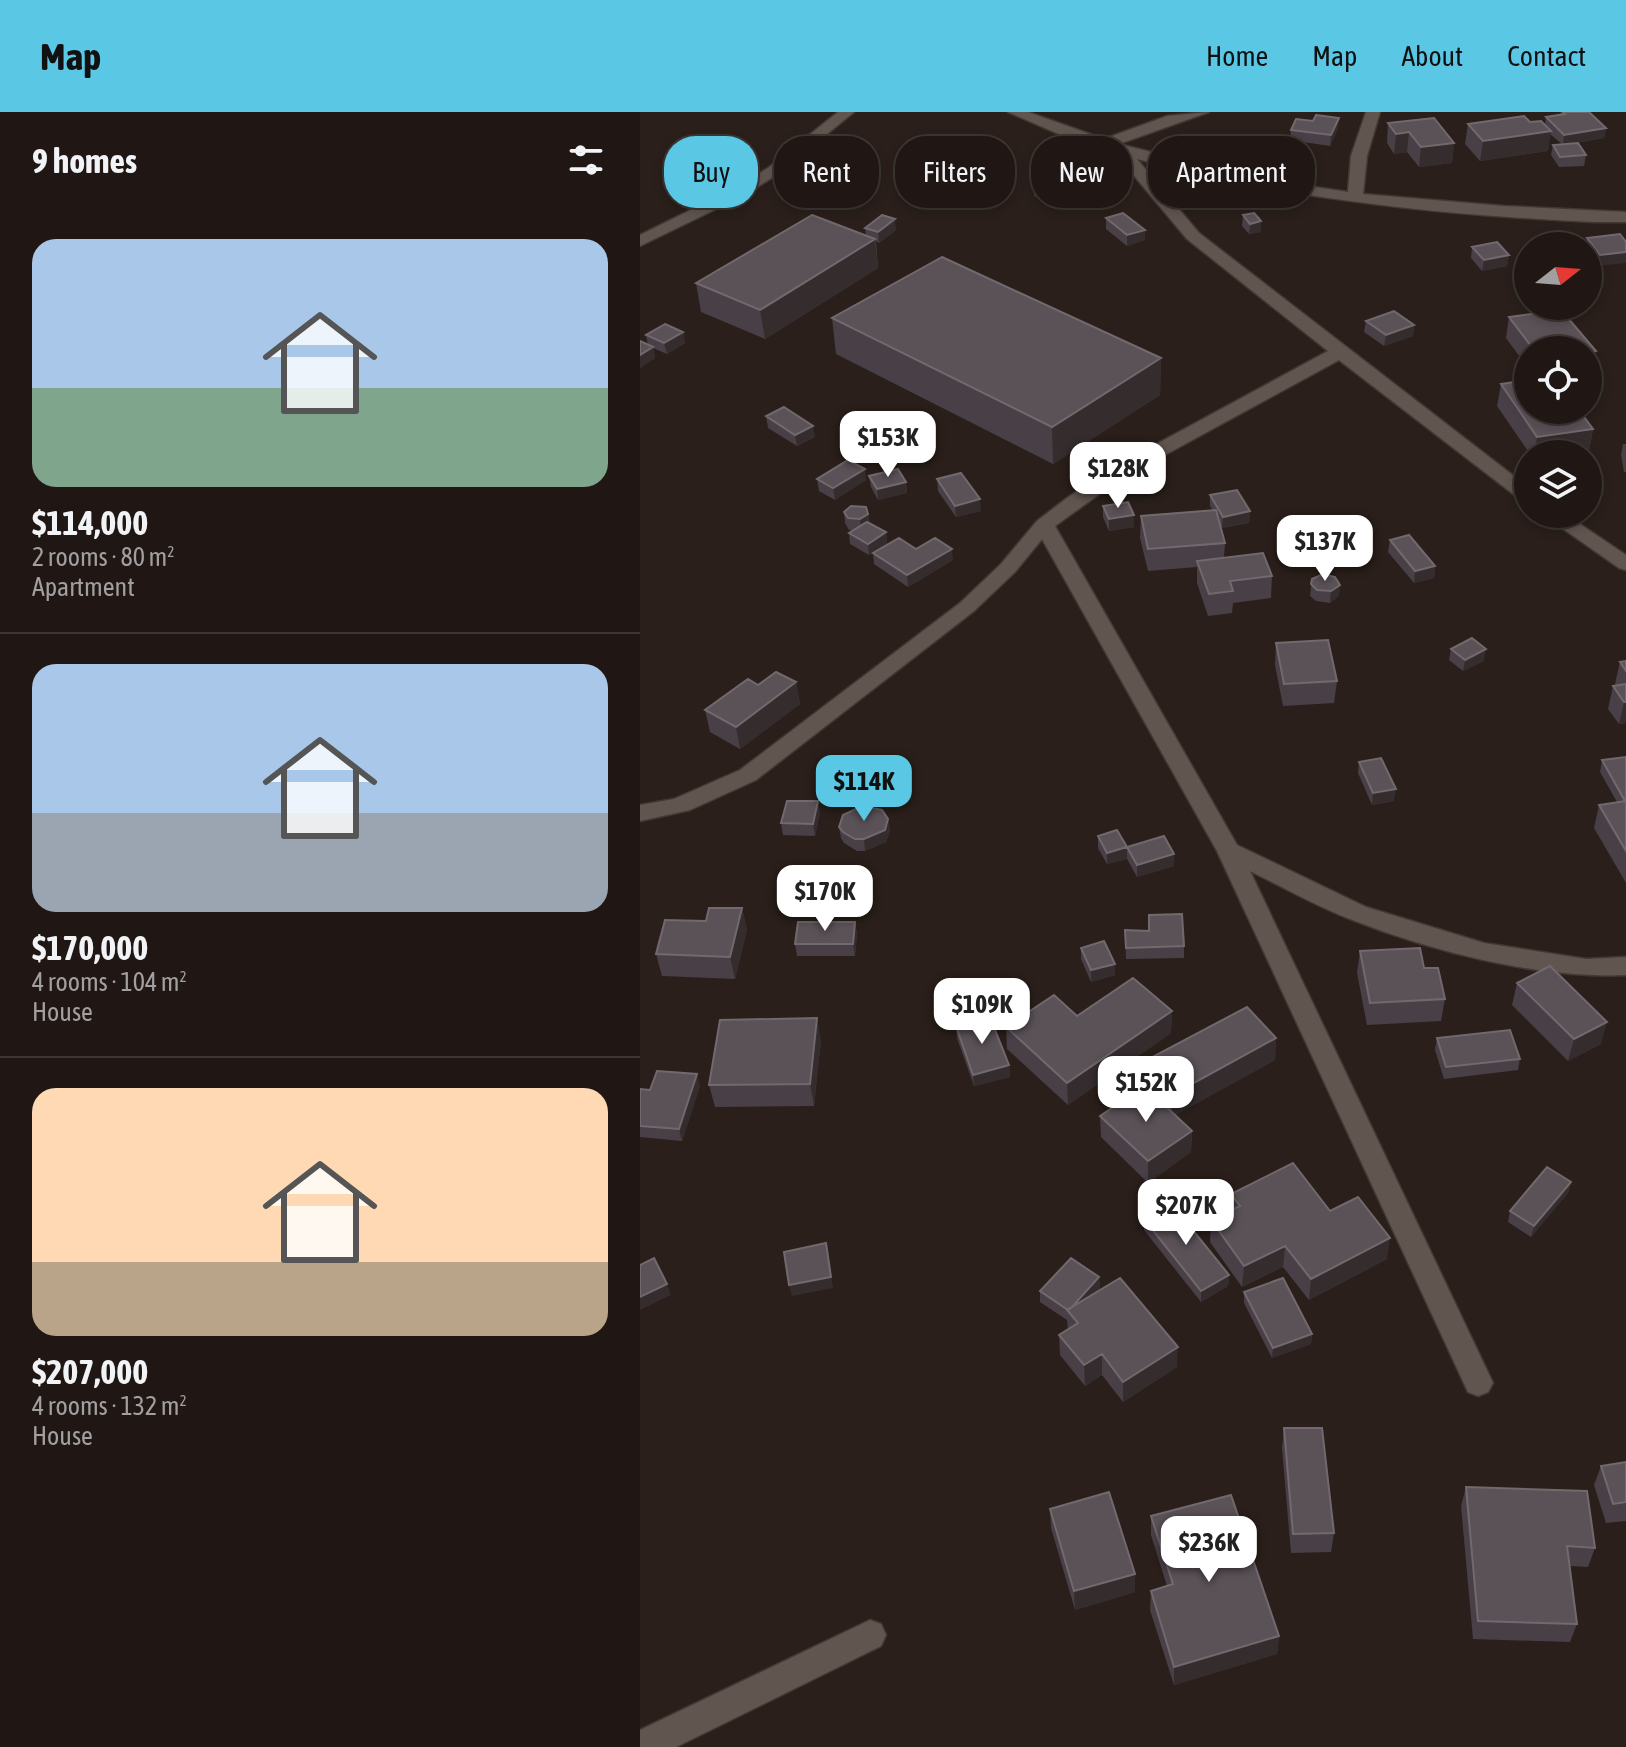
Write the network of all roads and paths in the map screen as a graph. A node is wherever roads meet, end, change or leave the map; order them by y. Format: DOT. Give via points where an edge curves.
graph roads {
  1 [pos="847,112"];
  2 [pos="1015,112"];
  3 [pos="1202,112"];
  4 [pos="1373,112"];
  5 [pos="1079,136"];
  6 [pos="1127,136"];
  7 [pos="1132,155"];
  8 [pos="1132,164"];
  9 [pos="1355,198"];
  10 [pos="1626,217"];
  11 [pos="640,241"];
  12 [pos="1340,352"];
  13 [pos="1514,485"];
  14 [pos="1044,525"];
  15 [pos="1573,528"];
  16 [pos="1626,564"];
  17 [pos="640,813"];
  18 [pos="1229,851"];
  19 [pos="1626,966"];
  20 [pos="1478,1383"];
  21 [pos="870,1635"];
  22 [pos="641,1747"];
  1 -- 11 [label="street" via="773,171"];
  2 -- 5 [label="street"];
  3 -- 6 [label="street"];
  4 -- 9 [label="street" via="1359,156"];
  7 -- 9 [label="street"];
  8 -- 12 [label="street" via="1193,236"];
  9 -- 10 [label="street"];
  12 -- 13 [label="street"];
  12 -- 14 [label="street" via="1112,476"];
  14 -- 17 [label="street" via="967,607 748,775 715,791"];
  14 -- 18 [label="street"];
  15 -- 16 [label="street"];
  18 -- 19 [label="street" via="1358,913 1484,952 1586,968"];
  18 -- 20 [label="street"];
  21 -- 22 [label="street"];
}
